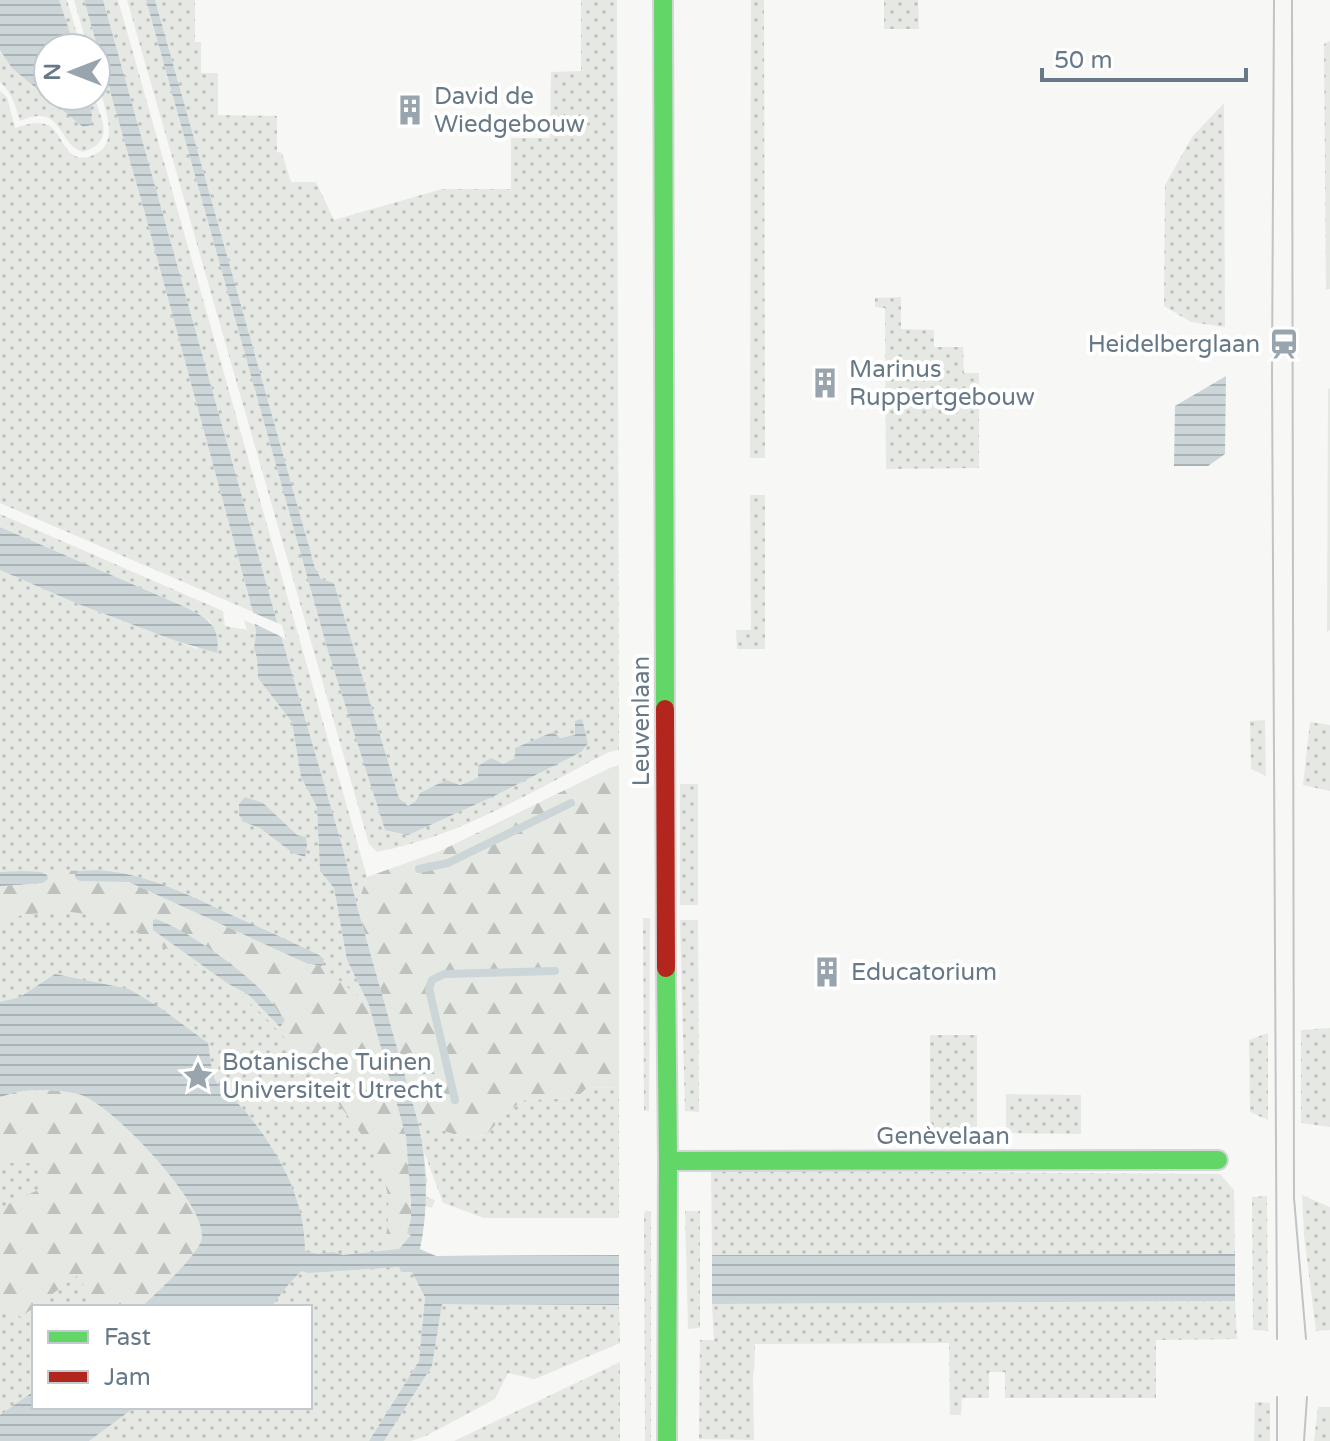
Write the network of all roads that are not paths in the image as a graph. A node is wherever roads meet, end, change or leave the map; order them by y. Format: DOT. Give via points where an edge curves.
graph roads {
  1 [pos="663,0"];
  2 [pos="1218,1160"];
  3 [pos="668,1161"];
  4 [pos="667,1441"];
  1 -- 3 [label="main road, Leuvenlaan"];
  2 -- 3 [label="main road, Genèvelaan"];
  3 -- 4 [label="main road, Leuvenlaan"];
}
